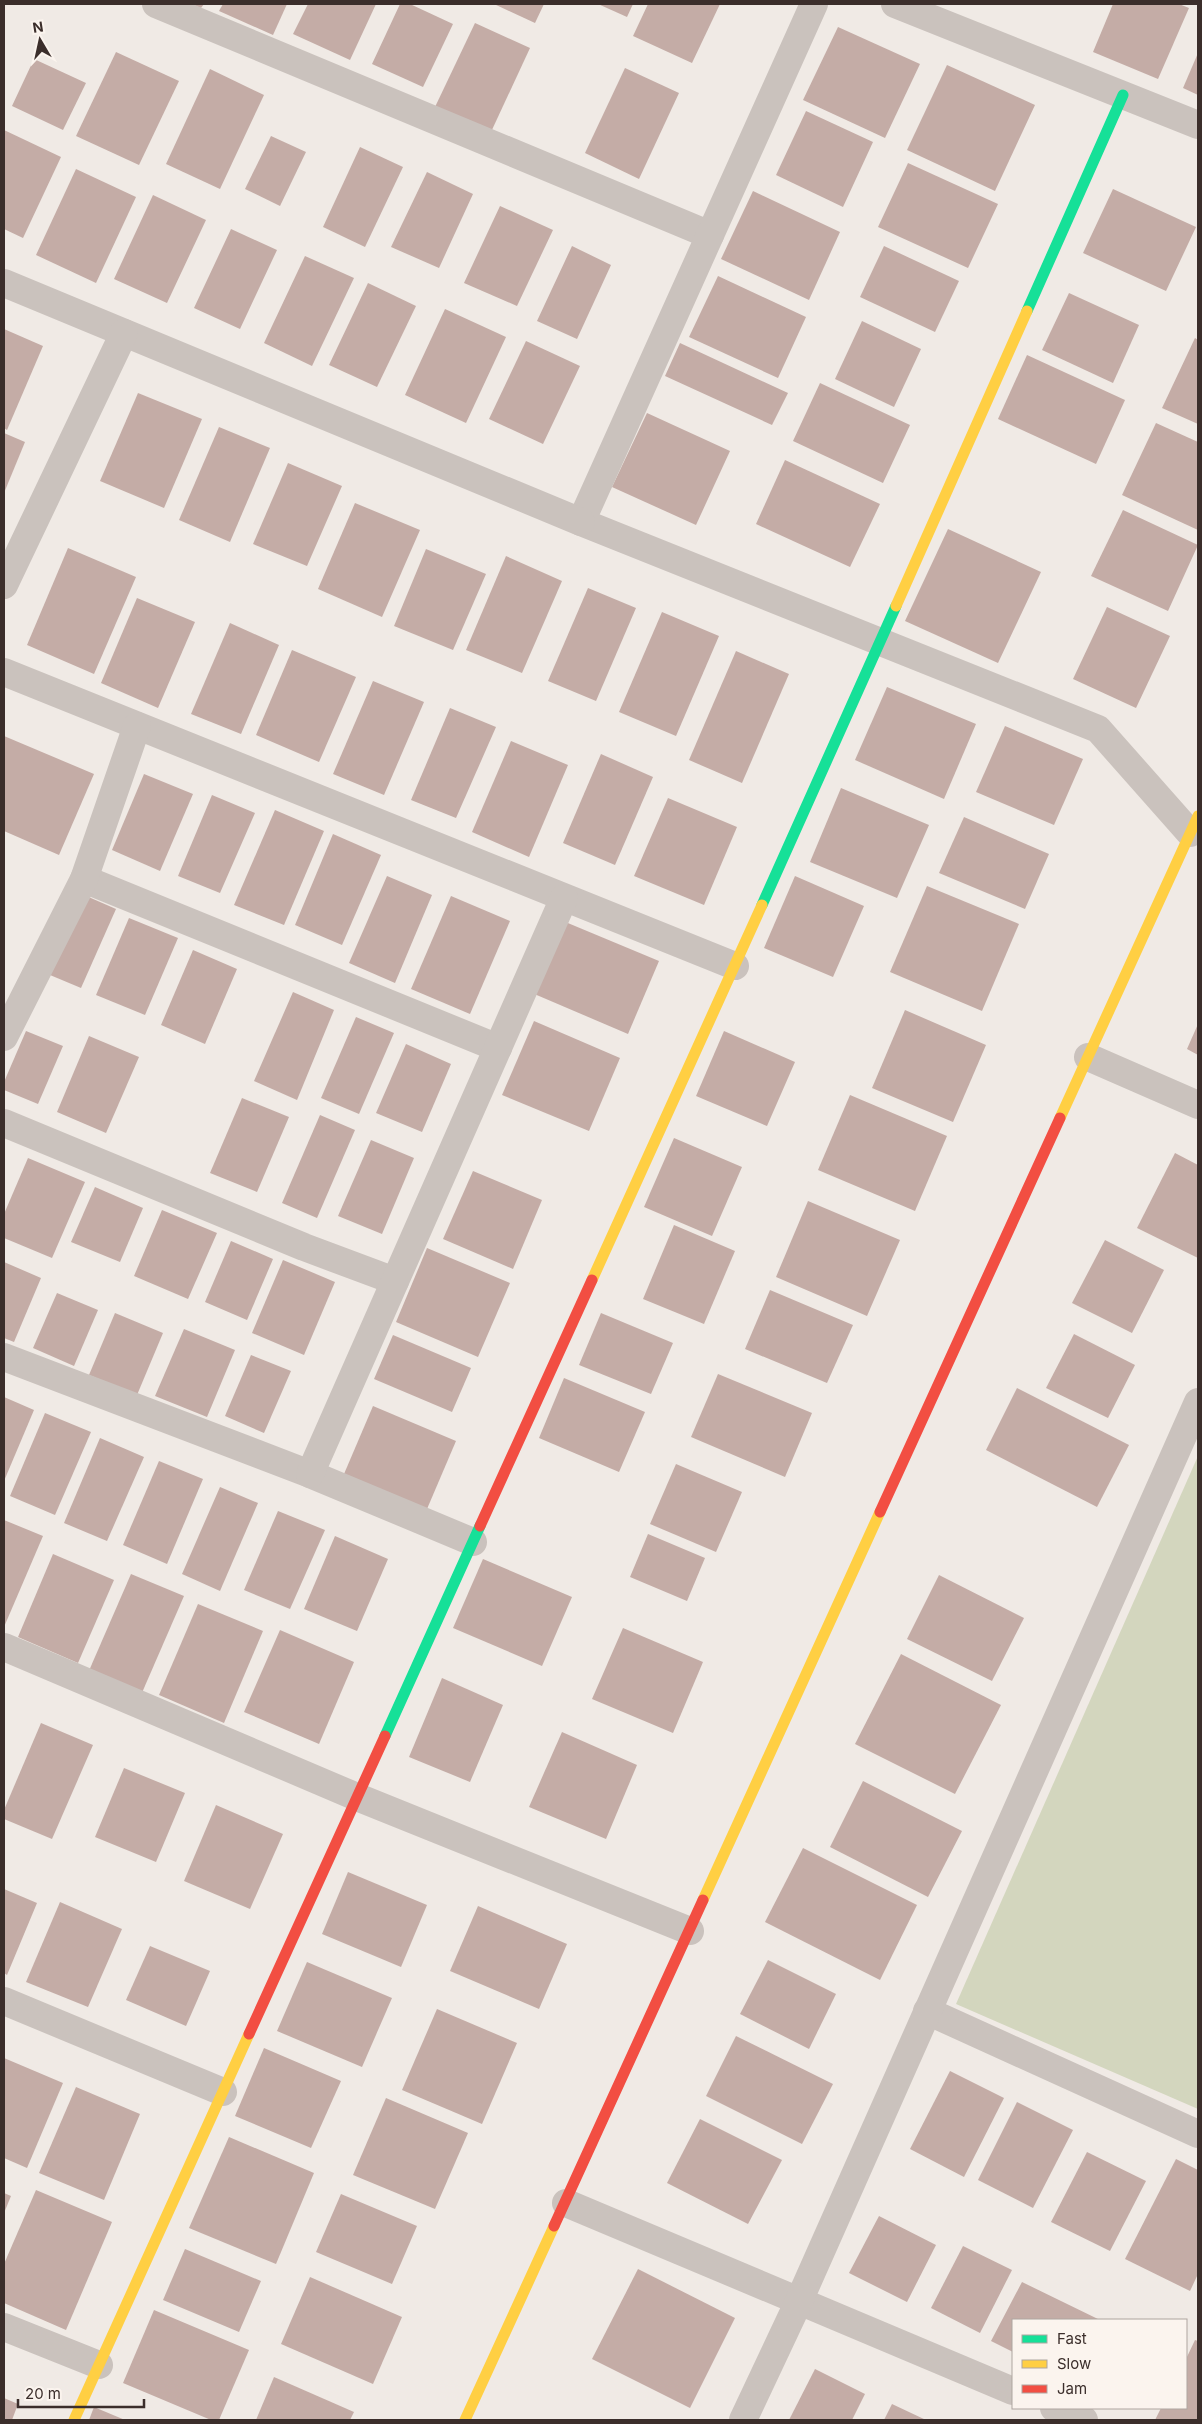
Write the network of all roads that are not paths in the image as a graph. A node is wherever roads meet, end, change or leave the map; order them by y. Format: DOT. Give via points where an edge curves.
graph roads {
  1 [pos="156,4"];
  2 [pos="814,4"];
  3 [pos="895,4"];
  4 [pos="1123,95"];
  5 [pos="1198,125"];
  6 [pos="710,236"];
  7 [pos="4,282"];
  8 [pos="124,332"];
  9 [pos="581,522"];
  10 [pos="4,585"];
  11 [pos="880,640"];
  12 [pos="4,672"];
  13 [pos="137,726"];
  14 [pos="1194,825"];
  15 [pos="84,879"];
  16 [pos="564,898"];
  17 [pos="735,966"];
  18 [pos="4,1037"];
  19 [pos="498,1048"];
  20 [pos="1088,1057"];
  21 [pos="1198,1105"];
  22 [pos="4,1122"];
  23 [pos="395,1281"];
  24 [pos="4,1357"];
  25 [pos="1198,1402"];
  26 [pos="310,1474"];
  27 [pos="473,1542"];
  28 [pos="4,1646"];
  29 [pos="357,1797"];
  30 [pos="690,1931"];
  31 [pos="4,2001"];
  32 [pos="927,2011"];
  33 [pos="223,2092"];
  34 [pos="1198,2134"];
  35 [pos="566,2203"];
  36 [pos="799,2301"];
  37 [pos="4,2327"];
  38 [pos="99,2366"];
  39 [pos="1012,2391"];
  40 [pos="1056,2409"];
  41 [pos="74,2420"];
  42 [pos="465,2420"];
  43 [pos="743,2420"];
  44 [pos="1084,2420"];
  1 -- 6 [label="street"];
  2 -- 6 [label="street"];
  3 -- 4 [label="street"];
  4 -- 5 [label="street"];
  4 -- 11 [label="street"];
  6 -- 9 [label="street"];
  7 -- 8 [label="street"];
  8 -- 9 [label="street"];
  8 -- 10 [label="street"];
  9 -- 11 [label="street"];
  11 -- 14 [label="street" via="1098,729"];
  11 -- 17 [label="street"];
  12 -- 13 [label="street"];
  13 -- 15 [label="street"];
  13 -- 16 [label="street"];
  14 -- 20 [label="street"];
  15 -- 18 [label="street"];
  15 -- 19 [label="street"];
  16 -- 17 [label="street"];
  16 -- 19 [label="street"];
  17 -- 27 [label="street"];
  19 -- 23 [label="street"];
  20 -- 21 [label="street"];
  20 -- 30 [label="street"];
  22 -- 23 [label="street"];
  23 -- 26 [label="street"];
  24 -- 26 [label="street"];
  25 -- 32 [label="street"];
  26 -- 27 [label="street"];
  27 -- 29 [label="street"];
  28 -- 29 [label="street"];
  29 -- 30 [label="street"];
  29 -- 33 [label="street"];
  30 -- 35 [label="street"];
  31 -- 33 [label="street"];
  32 -- 34 [label="street"];
  32 -- 36 [label="street"];
  33 -- 38 [label="street"];
  35 -- 36 [label="street"];
  35 -- 42 [label="street"];
  36 -- 39 [label="street"];
  36 -- 43 [label="street"];
  37 -- 38 [label="street"];
  38 -- 41 [label="street"];
  40 -- 44 [label="street"];
}
